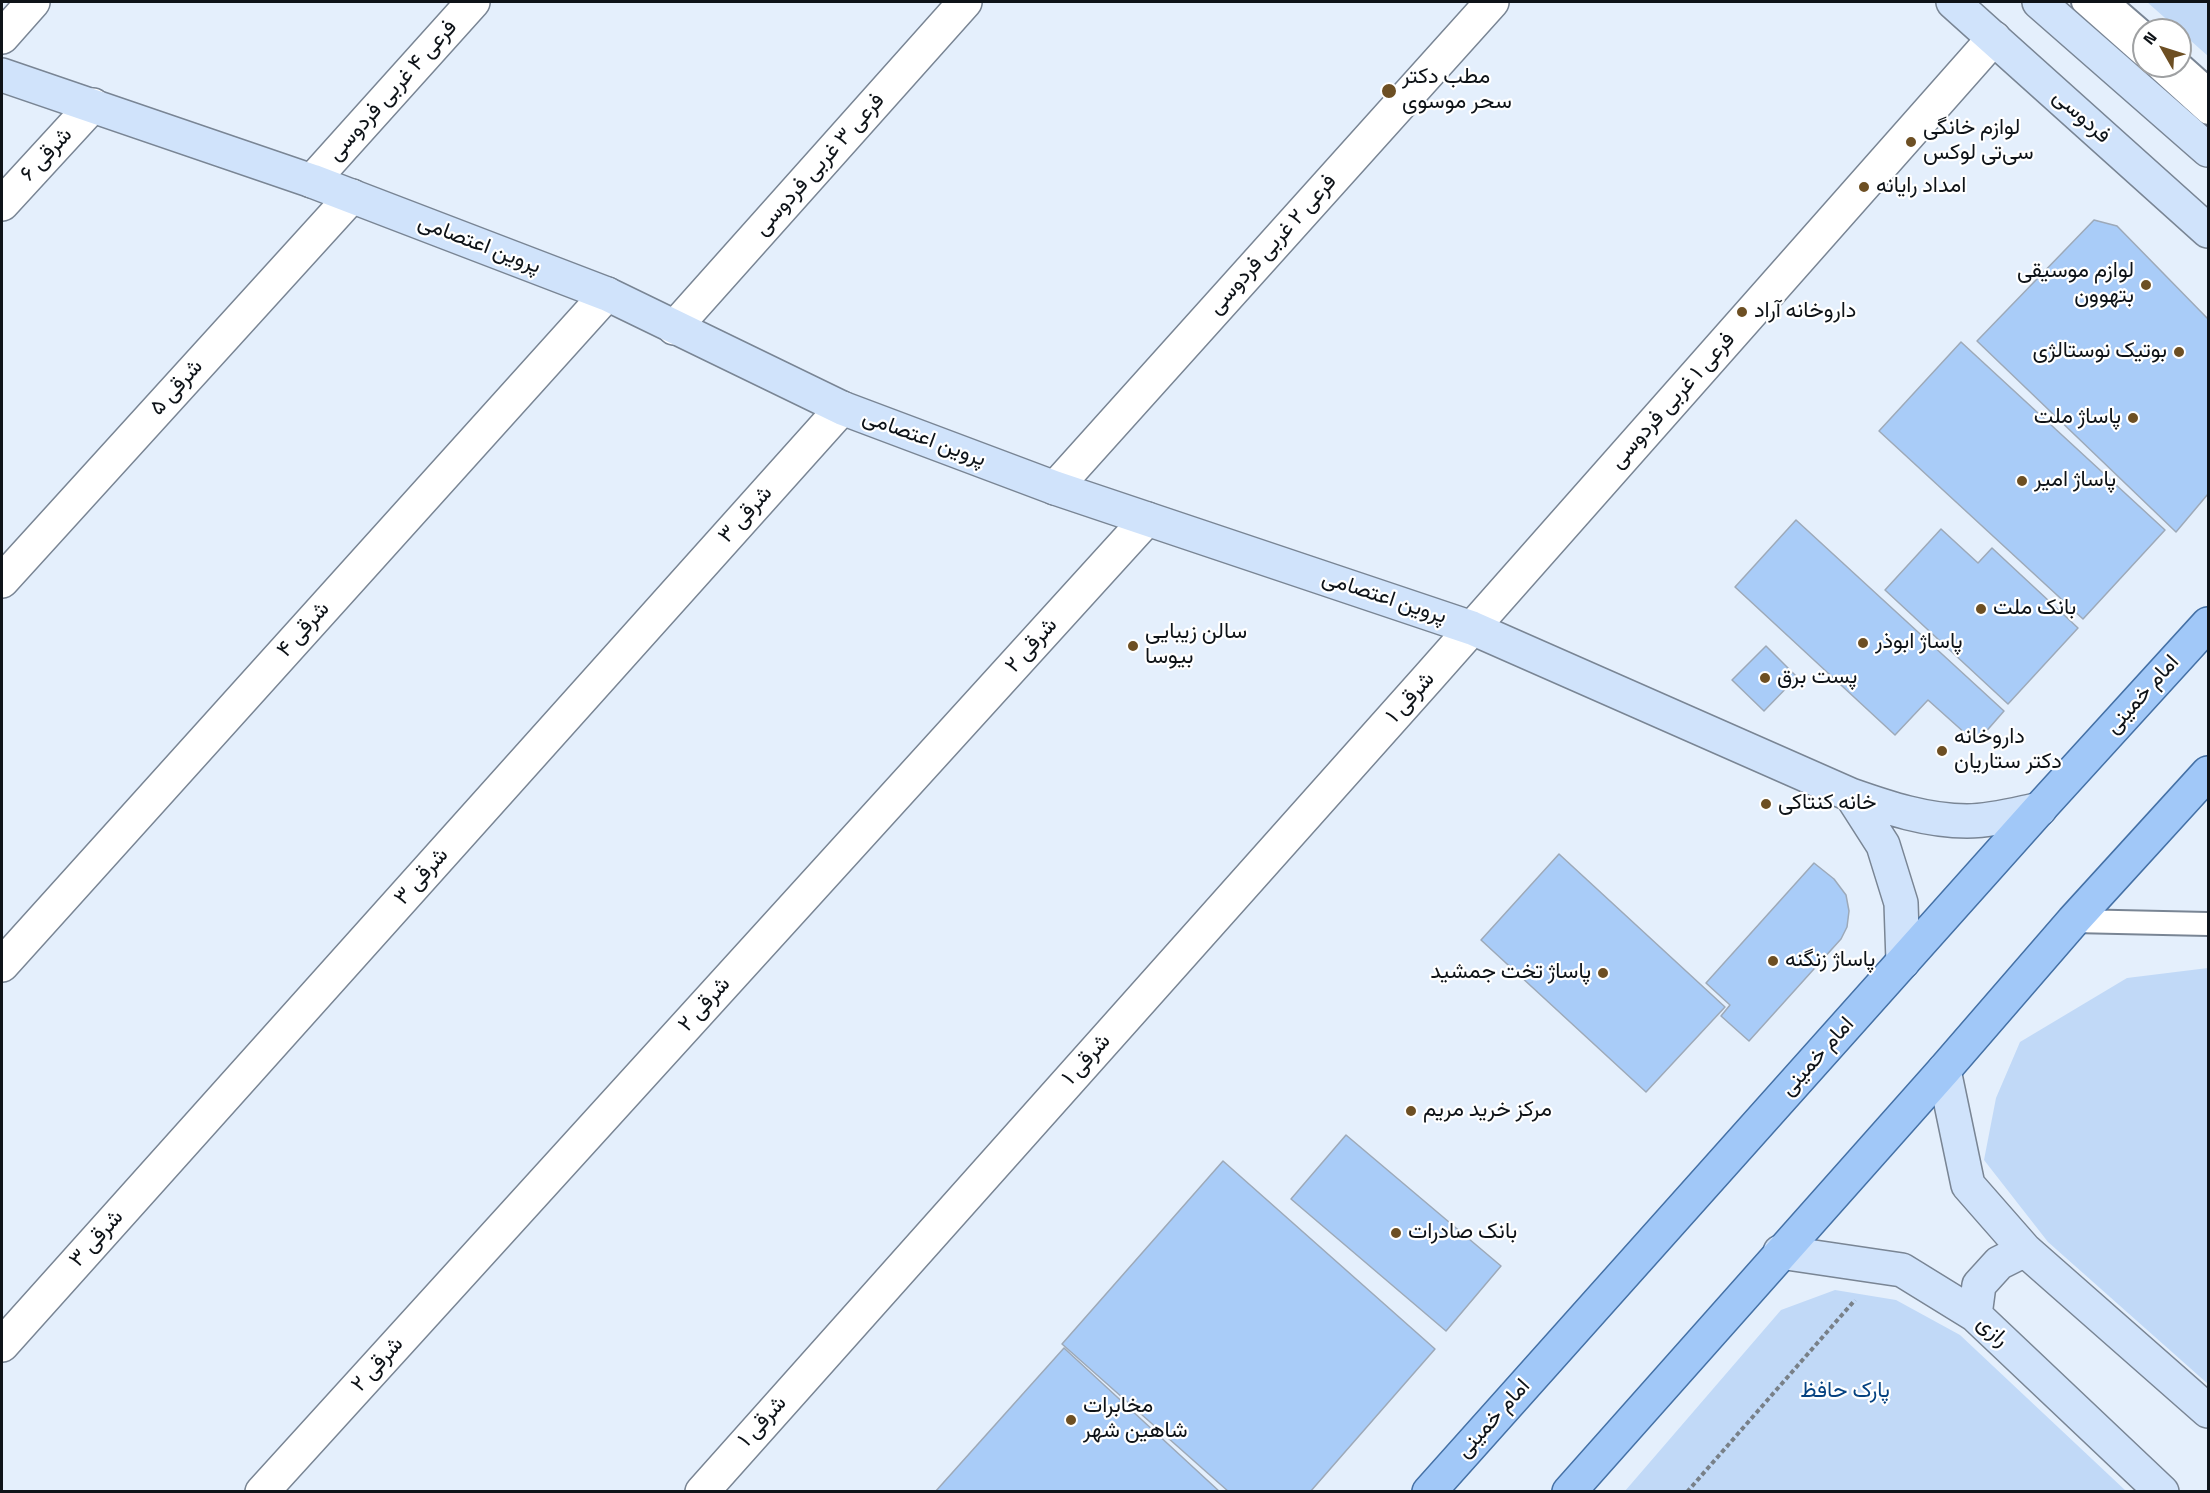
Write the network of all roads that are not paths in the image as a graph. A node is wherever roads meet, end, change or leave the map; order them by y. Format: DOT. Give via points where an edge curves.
graph roads {
  1 [pos="33,2"];
  2 [pos="473,2"];
  3 [pos="965,2"];
  4 [pos="1492,2"];
  5 [pos="1953,2"];
  6 [pos="2039,2"];
  7 [pos="2083,2"];
  8 [pos="2108,2"];
  9 [pos="2132,23"];
  10 [pos="2,37"];
  11 [pos="1994,38"];
  12 [pos="2132,45"];
  13 [pos="2,75"];
  14 [pos="2192,75"];
  15 [pos="2169,78"];
  16 [pos="2208,89"];
  17 [pos="93,105"];
  18 [pos="2208,113"];
  19 [pos="2208,150"];
  20 [pos="312,181"];
  21 [pos="351,196"];
  22 [pos="2,204"];
  23 [pos="2208,231"];
  24 [pos="607,294"];
  25 [pos="674,328"];
  26 [pos="842,408"];
  27 [pos="1055,488"];
  28 [pos="1147,519"];
  29 [pos="2,581"];
  30 [pos="2208,624"];
  31 [pos="1472,628"];
  32 [pos="2208,773"];
  33 [pos="1851,795"];
  34 [pos="2040,809"];
  35 [pos="2073,921"];
  36 [pos="2208,924"];
  37 [pos="1903,962"];
  38 [pos="2,965"];
  39 [pos="1944,1070"];
  40 [pos="2025,1250"];
  41 [pos="1780,1252"];
  42 [pos="1975,1315"];
  43 [pos="2,1345"];
  44 [pos="2208,1412"];
  45 [pos="262,1491"];
  46 [pos="702,1491"];
  47 [pos="1429,1491"];
  48 [pos="1569,1491"];
  49 [pos="2162,1491"];
  1 -- 10 [label="street"];
  2 -- 20 [label="street, فرعی ۴ غربی فردوسی"];
  3 -- 25 [label="street, فرعی ۳ غربی فردوسی"];
  4 -- 27 [label="street, فرعی ۲ غربی فردوسی"];
  5 -- 11 [label="main road, فردوسی"];
  6 -- 19 [label="main road"];
  7 -- 12 [label="lane"];
  8 -- 9 [label="lane"];
  11 -- 23 [label="main road, فردوسی"];
  11 -- 31 [label="street, فرعی ۱ غربی فردوسی"];
  13 -- 17 [label="main road, پروین اعتصامی"];
  14 -- 16 [label="lane"];
  15 -- 18 [label="lane"];
  17 -- 20 [label="main road, پروین اعتصامی"];
  17 -- 22 [label="street, ۶ شرقی"];
  20 -- 21 [label="main road, پروین اعتصامی"];
  21 -- 24 [label="main road, پروین اعتصامی"];
  21 -- 29 [label="street, ۵ شرقی"];
  24 -- 25 [label="main road, پروین اعتصامی"];
  24 -- 38 [label="street, ۴ شرقی"];
  25 -- 26 [label="main road, پروین اعتصامی"];
  26 -- 27 [label="main road, پروین اعتصامی"];
  26 -- 43 [label="street, ۳ شرقی"];
  27 -- 28 [label="main road, پروین اعتصامی"];
  28 -- 31 [label="main road, پروین اعتصامی"];
  28 -- 45 [label="street, ۲ شرقی"];
  30 -- 34 [label="main road, امام خمینی"];
  31 -- 33 [label="main road, پروین اعتصامی"];
  31 -- 46 [label="street, ۱ شرقی"];
  32 -- 35 [label="main road"];
  33 -- 34 [label="main road, پروین اعتصامی" via="1901,812 1967,821"];
  33 -- 37 [label="main road" via="1883,845 1901,903"];
  34 -- 37 [label="main road, امام خمینی"];
  35 -- 36 [label="lane"];
  35 -- 39 [label="main road"];
  37 -- 47 [label="main road, امام خمینی"];
  39 -- 40 [label="main road" via="1968,1185"];
  39 -- 41 [label="main road"];
  40 -- 42 [label="main road" via="1999,1263 1979,1285"];
  40 -- 44 [label="main road"];
  41 -- 42 [label="main road, رازی" via="1902,1270"];
  41 -- 48 [label="main road"];
  42 -- 49 [label="main road, رازی"];
}
